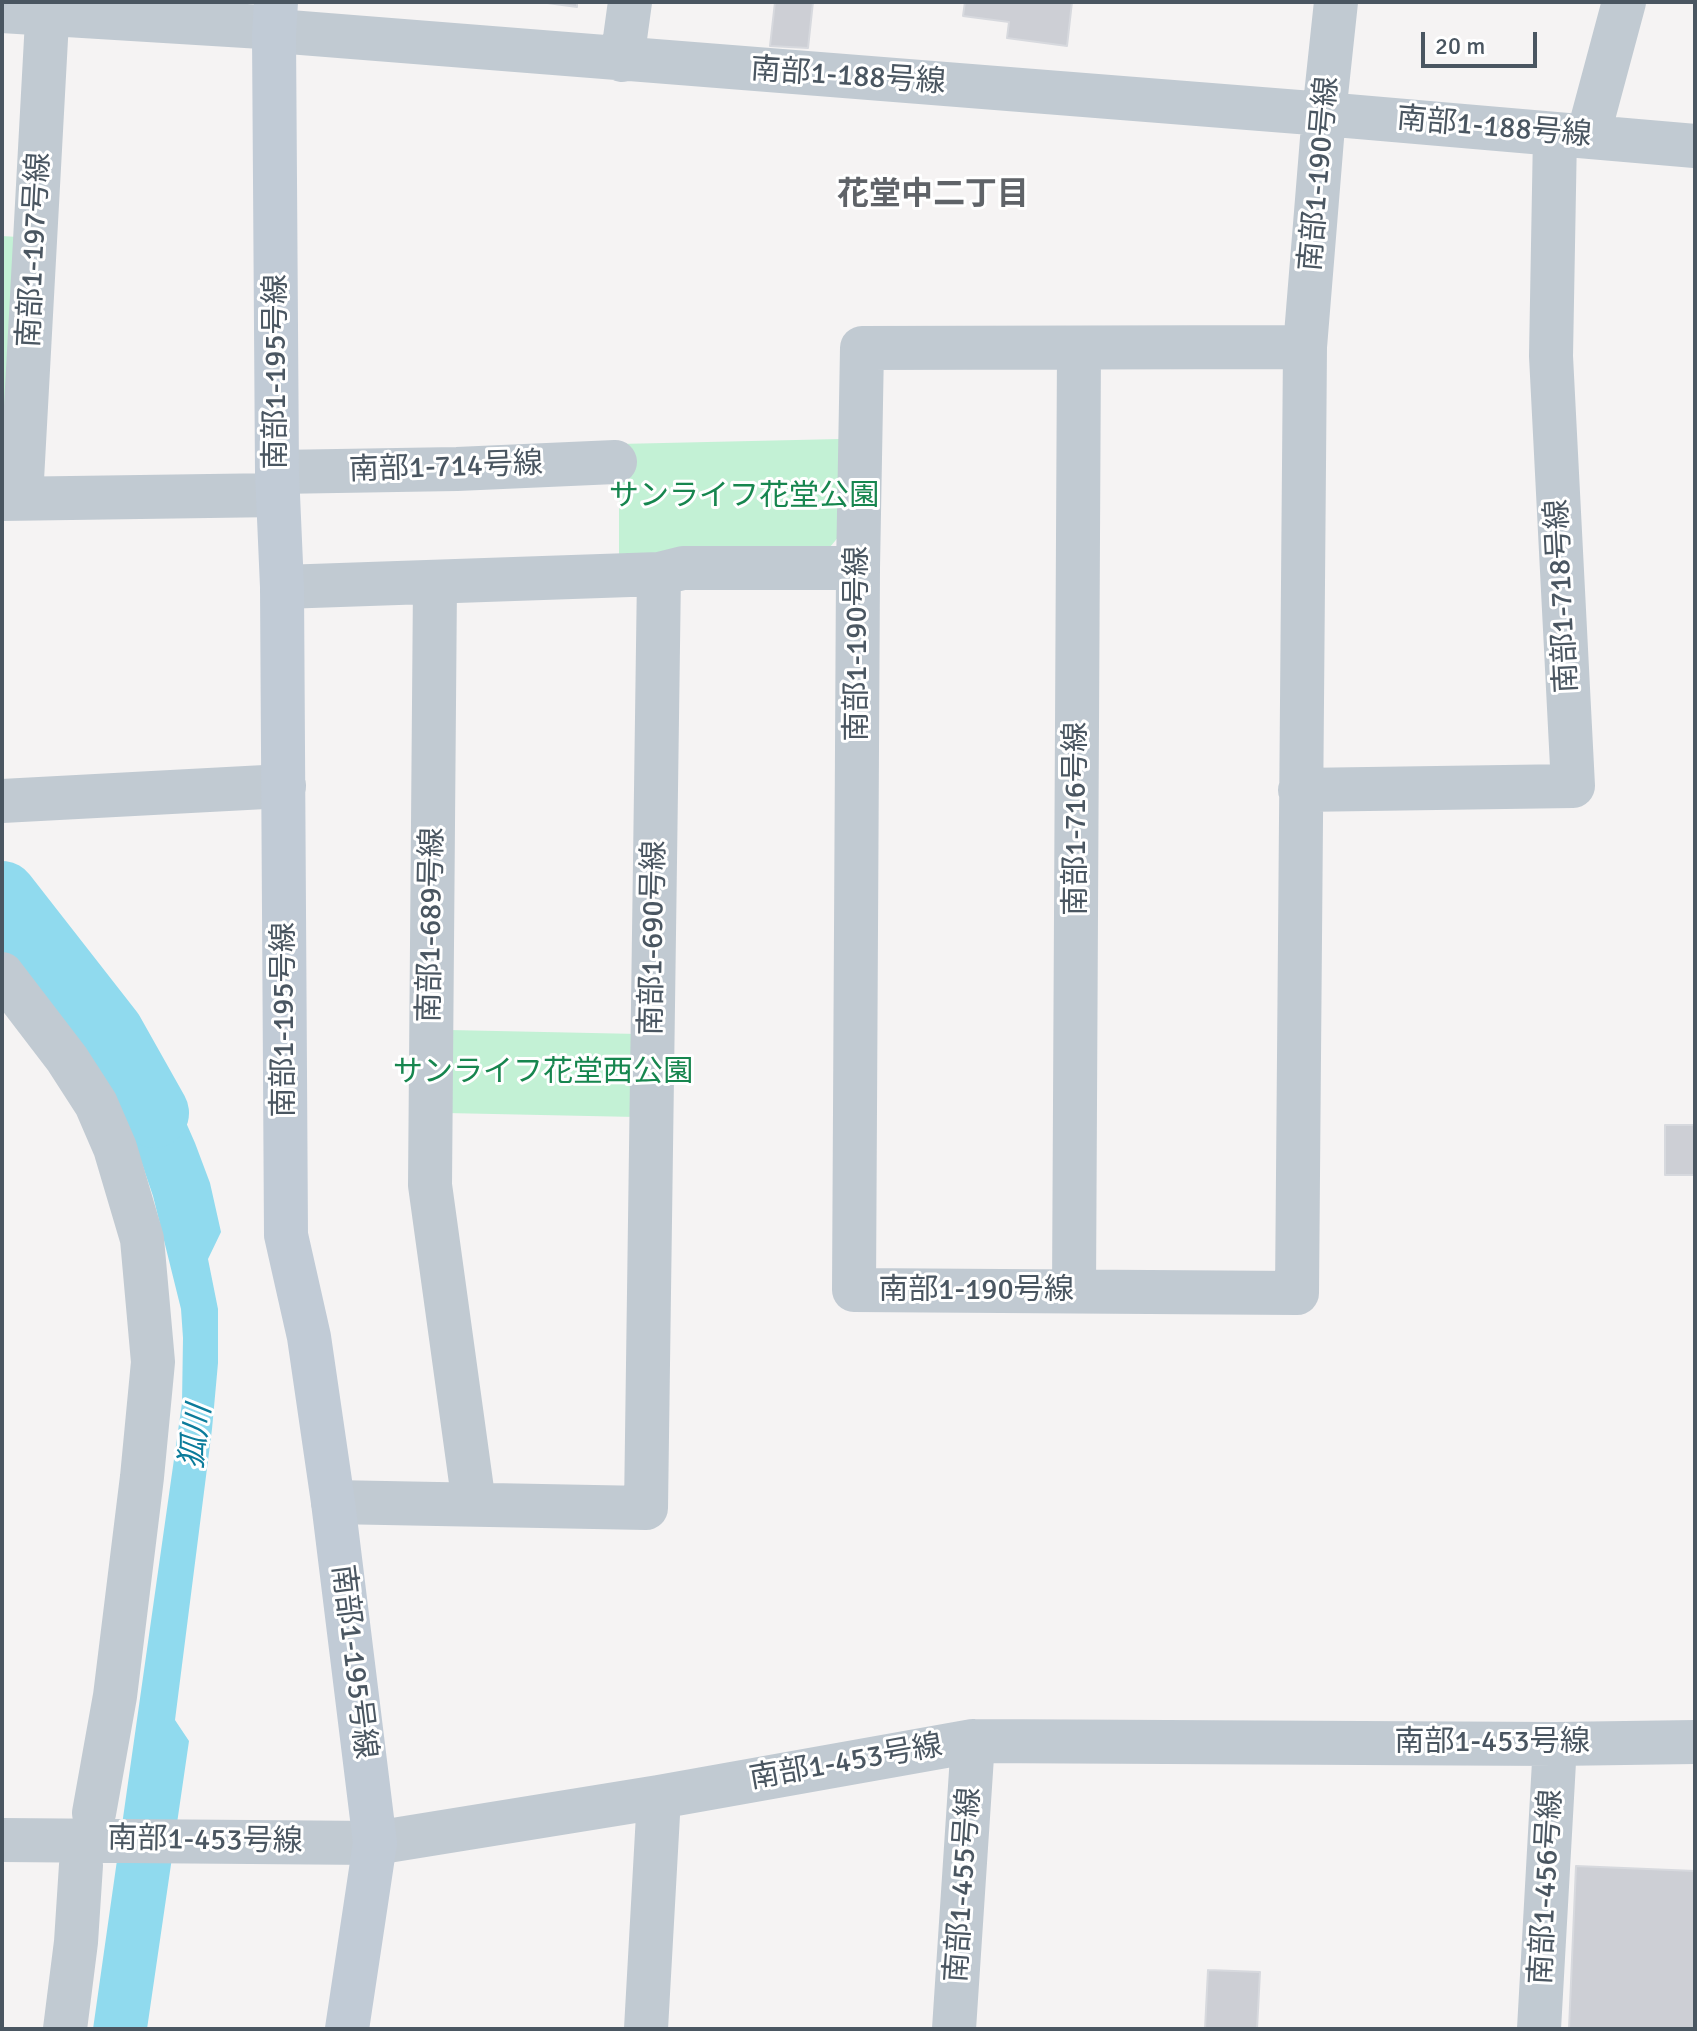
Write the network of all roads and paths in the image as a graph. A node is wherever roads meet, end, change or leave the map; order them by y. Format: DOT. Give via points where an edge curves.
graph roads {
  1 [pos="630,2"];
  2 [pos="1336,2"];
  3 [pos="1624,2"];
  4 [pos="48,8"];
  5 [pos="2,11"];
  6 [pos="276,16"];
  7 [pos="622,60"];
  8 [pos="1324,114"];
  9 [pos="1571,135"];
  10 [pos="1695,146"];
  11 [pos="1305,347"];
  12 [pos="1079,348"];
  13 [pos="615,462"];
  14 [pos="277,484"];
  15 [pos="12,498"];
  16 [pos="858,568"];
  17 [pos="659,574"];
  18 [pos="435,583"];
  19 [pos="282,587"];
  20 [pos="284,786"];
  21 [pos="1300,790"];
  22 [pos="2,801"];
  23 [pos="2,974"];
  24 [pos="1074,1291"];
  25 [pos="333,1502"];
  26 [pos="474,1504"];
  27 [pos="973,1741"];
  28 [pos="1695,1742"];
  29 [pos="1555,1744"];
  30 [pos="659,1797"];
  31 [pos="91,1839"];
  32 [pos="2,1840"];
  33 [pos="375,1843"];
  34 [pos="65,2029"];
  35 [pos="347,2029"];
  36 [pos="646,2029"];
  37 [pos="954,2029"];
  38 [pos="1539,2029"];
  1 -- 7 [label="street"];
  2 -- 8 [label="street, 南部1-190号線"];
  3 -- 9 [label="street"];
  4 -- 5 [label="street, 南部1-188号線"];
  4 -- 6 [label="street, 南部1-188号線" via="262,27"];
  4 -- 15 [label="street, 南部1-197号線"];
  6 -- 7 [label="street, 南部1-188号線"];
  6 -- 14 [label="street, 南部1-195号線"];
  7 -- 8 [label="street, 南部1-188号線"];
  8 -- 9 [label="street, 南部1-188号線"];
  8 -- 11 [label="street, 南部1-190号線"];
  9 -- 10 [label="street, 南部1-188号線"];
  9 -- 21 [label="street, 南部1-718号線" via="1551,356 1573,786"];
  11 -- 12 [label="street, 南部1-190号線"];
  11 -- 21 [label="street, 南部1-190号線"];
  12 -- 16 [label="street, 南部1-190号線" via="862,348"];
  12 -- 24 [label="street, 南部1-716号線"];
  13 -- 14 [label="street, 南部1-714号線"];
  14 -- 15 [label="street, 南部1-714号線"];
  14 -- 19 [label="street, 南部1-195号線"];
  16 -- 17 [label="street" via="683,568"];
  16 -- 24 [label="street, 南部1-190号線" via="854,1290"];
  17 -- 18 [label="street"];
  17 -- 26 [label="street, 南部1-690号線" via="646,1508"];
  18 -- 19 [label="street"];
  18 -- 26 [label="street, 南部1-689号線" via="430,1185"];
  19 -- 20 [label="street, 南部1-195号線"];
  20 -- 22 [label="street"];
  20 -- 25 [label="street, 南部1-195号線" via="286,1235 309,1337"];
  21 -- 24 [label="street, 南部1-190号線" via="1297,1293"];
  23 -- 31 [label="street" via="96,1104 142,1239 152,1376 115,1696"];
  25 -- 26 [label="street, 南部1-690号線"];
  25 -- 33 [label="street, 南部1-195号線"];
  27 -- 29 [label="street, 南部1-453号線"];
  27 -- 30 [label="street, 南部1-453号線"];
  27 -- 37 [label="street, 南部1-455号線"];
  28 -- 29 [label="street, 南部1-453号線"];
  29 -- 38 [label="street, 南部1-456号線"];
  30 -- 33 [label="street, 南部1-453号線"];
  30 -- 36 [label="street"];
  31 -- 32 [label="street, 南部1-453号線"];
  31 -- 33 [label="street, 南部1-453号線"];
  31 -- 34 [label="street"];
  33 -- 35 [label="street, 南部1-195号線"];
}
